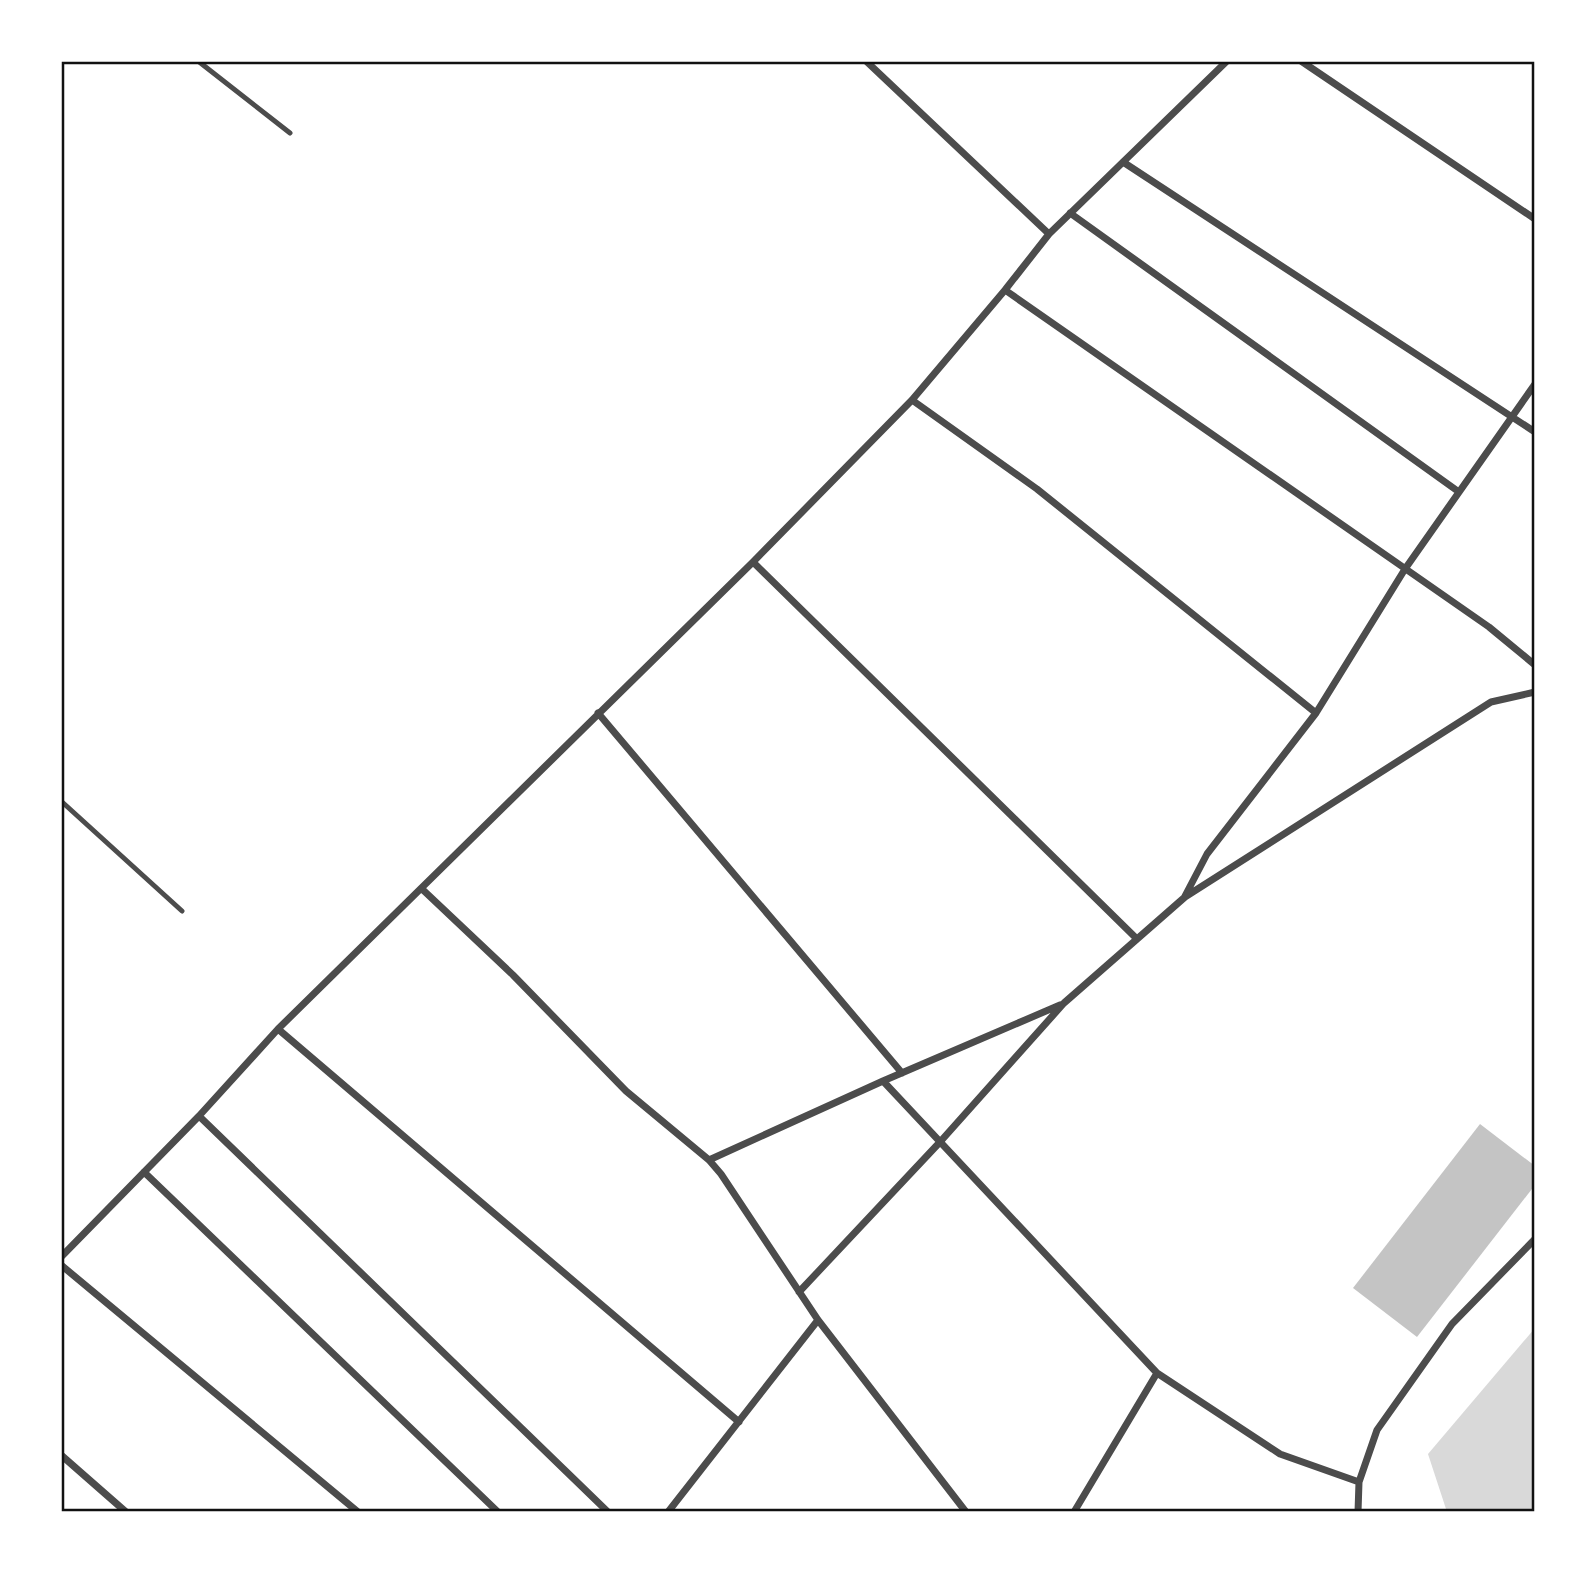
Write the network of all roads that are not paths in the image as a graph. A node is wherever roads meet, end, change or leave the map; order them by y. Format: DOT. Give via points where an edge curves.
graph roads {
  1 [pos="198,61"];
  2 [pos="866,61"];
  3 [pos="1227,61"];
  4 [pos="1301,61"];
  5 [pos="290,133"];
  6 [pos="1123,162"];
  7 [pos="1070,213"];
  8 [pos="1535,219"];
  9 [pos="1049,234"];
  10 [pos="1005,290"];
  11 [pos="1535,384"];
  12 [pos="912,400"];
  13 [pos="1511,417"];
  14 [pos="1535,432"];
  15 [pos="1459,492"];
  16 [pos="753,562"];
  17 [pos="1405,569"];
  18 [pos="1535,665"];
  19 [pos="1535,692"];
  20 [pos="598,713"];
  21 [pos="1316,713"];
  22 [pos="61,801"];
  23 [pos="422,889"];
  24 [pos="1185,897"];
  25 [pos="182,911"];
  26 [pos="1137,939"];
  27 [pos="1064,1003"];
  28 [pos="278,1029"];
  29 [pos="902,1073"];
  30 [pos="883,1081"];
  31 [pos="200,1116"];
  32 [pos="940,1142"];
  33 [pos="709,1160"];
  34 [pos="144,1172"];
  35 [pos="1535,1239"];
  36 [pos="61,1257"];
  37 [pos="61,1265"];
  38 [pos="799,1292"];
  39 [pos="818,1320"];
  40 [pos="1157,1373"];
  41 [pos="739,1422"];
  42 [pos="61,1455"];
  43 [pos="1359,1482"];
  44 [pos="126,1512"];
  45 [pos="358,1512"];
  46 [pos="498,1512"];
  47 [pos="608,1512"];
  48 [pos="668,1512"];
  49 [pos="966,1512"];
  50 [pos="1074,1512"];
  51 [pos="1358,1512"];
  1 -- 5 [label="lane"];
  2 -- 9 [label="street"];
  3 -- 6 [label="street"];
  4 -- 8 [label="street"];
  6 -- 7 [label="street"];
  6 -- 13 [label="street"];
  7 -- 9 [label="street"];
  7 -- 15 [label="street"];
  9 -- 10 [label="street"];
  10 -- 12 [label="street"];
  10 -- 17 [label="street"];
  11 -- 13 [label="street"];
  12 -- 16 [label="street"];
  12 -- 21 [label="street" via="1037,489"];
  13 -- 14 [label="street"];
  13 -- 15 [label="street"];
  15 -- 17 [label="street"];
  16 -- 20 [label="street"];
  16 -- 26 [label="street"];
  17 -- 18 [label="street" via="1489,626"];
  17 -- 21 [label="street"];
  19 -- 24 [label="street" via="1491,702"];
  20 -- 23 [label="street"];
  20 -- 29 [label="street"];
  21 -- 24 [label="street" via="1207,855"];
  22 -- 25 [label="lane"];
  23 -- 28 [label="street"];
  23 -- 33 [label="street" via="626,1091"];
  24 -- 26 [label="street"];
  26 -- 27 [label="street"];
  27 -- 29 [label="street"];
  27 -- 32 [label="street"];
  28 -- 31 [label="street"];
  28 -- 41 [label="street"];
  29 -- 30 [label="street"];
  30 -- 32 [label="street"];
  30 -- 33 [label="street"];
  31 -- 34 [label="street"];
  31 -- 47 [label="street"];
  32 -- 38 [label="street"];
  32 -- 40 [label="street"];
  33 -- 38 [label="street"];
  34 -- 36 [label="street"];
  34 -- 46 [label="street"];
  35 -- 43 [label="street" via="1452,1324 1377,1430"];
  37 -- 45 [label="street"];
  38 -- 39 [label="street"];
  39 -- 41 [label="street"];
  39 -- 49 [label="street"];
  40 -- 43 [label="street" via="1280,1454"];
  40 -- 50 [label="street"];
  41 -- 48 [label="street"];
  42 -- 44 [label="street"];
  43 -- 51 [label="street"];
}
